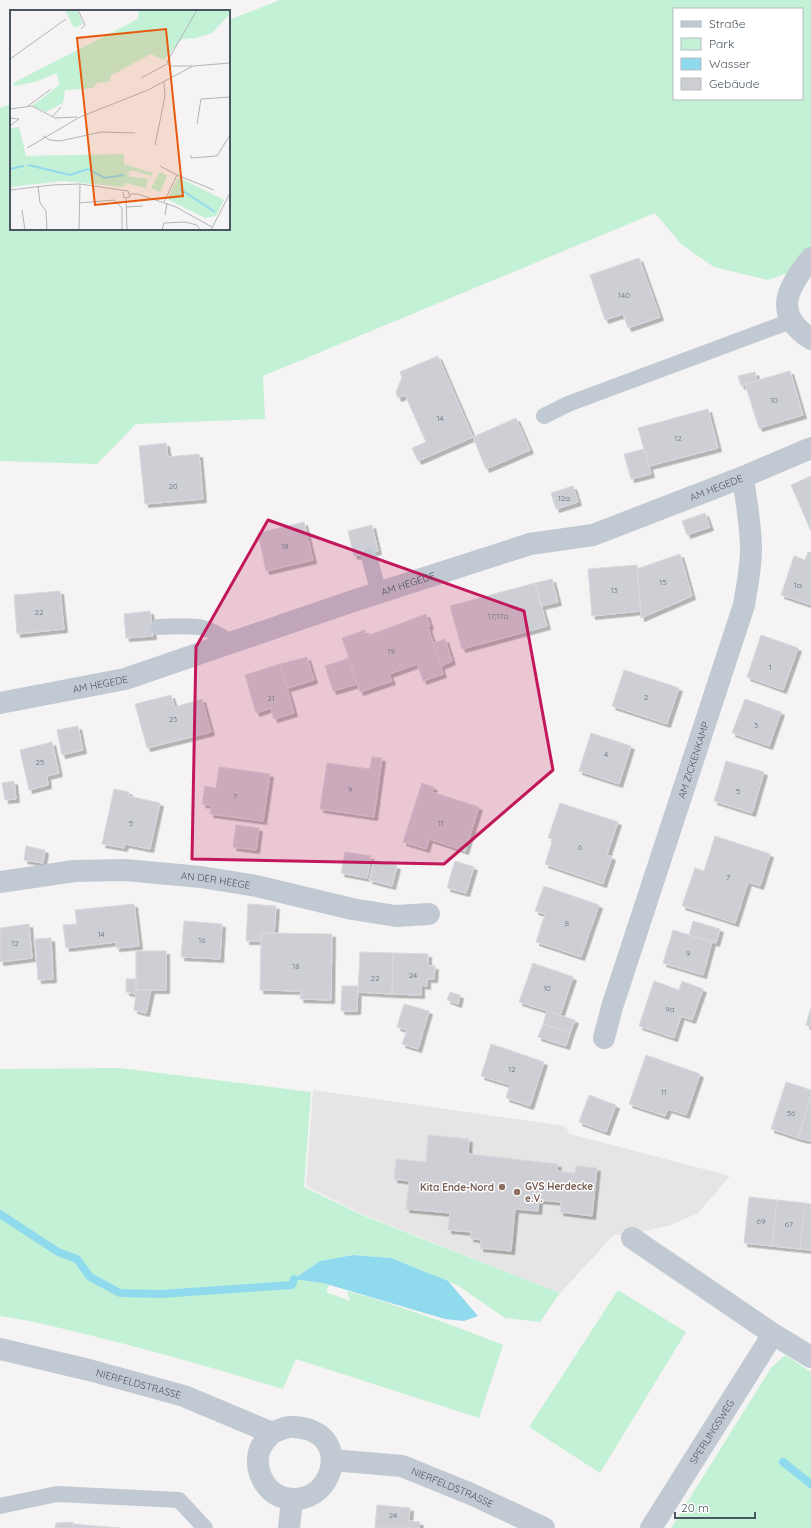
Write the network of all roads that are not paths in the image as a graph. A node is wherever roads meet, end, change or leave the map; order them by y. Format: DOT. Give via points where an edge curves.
graph roads {
  1 [pos="811,258"];
  2 [pos="791,320"];
  3 [pos="811,339"];
  4 [pos="544,416"];
  5 [pos="811,448"];
  6 [pos="743,477"];
  7 [pos="369,557"];
  8 [pos="379,593"];
  9 [pos="158,627"];
  10 [pos="231,643"];
  11 [pos="0,703"];
  12 [pos="0,882"];
  13 [pos="429,914"];
  14 [pos="604,1038"];
  15 [pos="632,1238"];
  16 [pos="773,1334"];
  17 [pos="0,1349"];
  18 [pos="811,1357"];
  19 [pos="272,1433"];
  20 [pos="332,1460"];
  21 [pos="292,1500"];
  22 [pos="0,1506"];
  23 [pos="205,1528"];
  24 [pos="289,1528"];
  25 [pos="544,1528"];
  26 [pos="651,1528"];
  1 -- 2 [label="street" via="798,273 787,296 786,305"];
  2 -- 3 [label="street" via="798,331"];
  2 -- 4 [label="lane" via="568,404"];
  5 -- 6 [label="street, AM HEGEDE"];
  6 -- 8 [label="street, AM HEGEDE" via="593,535 530,544"];
  6 -- 14 [label="street, AM ZICKENKAMP" via="751,549 744,605"];
  7 -- 8 [label="lane"];
  8 -- 10 [label="street, AM HEGEDE"];
  9 -- 10 [label="lane" via="203,627"];
  10 -- 11 [label="street, AM HEGEDE" via="125,680"];
  12 -- 13 [label="street, AN DER HEEGE" via="74,870 125,870 209,878 396,916"];
  15 -- 16 [label="street"];
  16 -- 18 [label="street"];
  16 -- 26 [label="street, SPERLINGSWEG"];
  17 -- 19 [label="street, NIERFELDSTRASSE" via="184,1396"];
  19 -- 20 [label="street" via="284,1427 298,1426 316,1432 328,1446"];
  19 -- 21 [label="street" via="262,1445 257,1463 260,1476 271,1491"];
  20 -- 21 [label="street" via="330,1474 323,1486 310,1496"];
  20 -- 25 [label="street, NIERFELDSTRASSE" via="402,1466"];
  21 -- 24 [label="street"];
  22 -- 23 [label="lane" via="57,1494 179,1500"];
}
